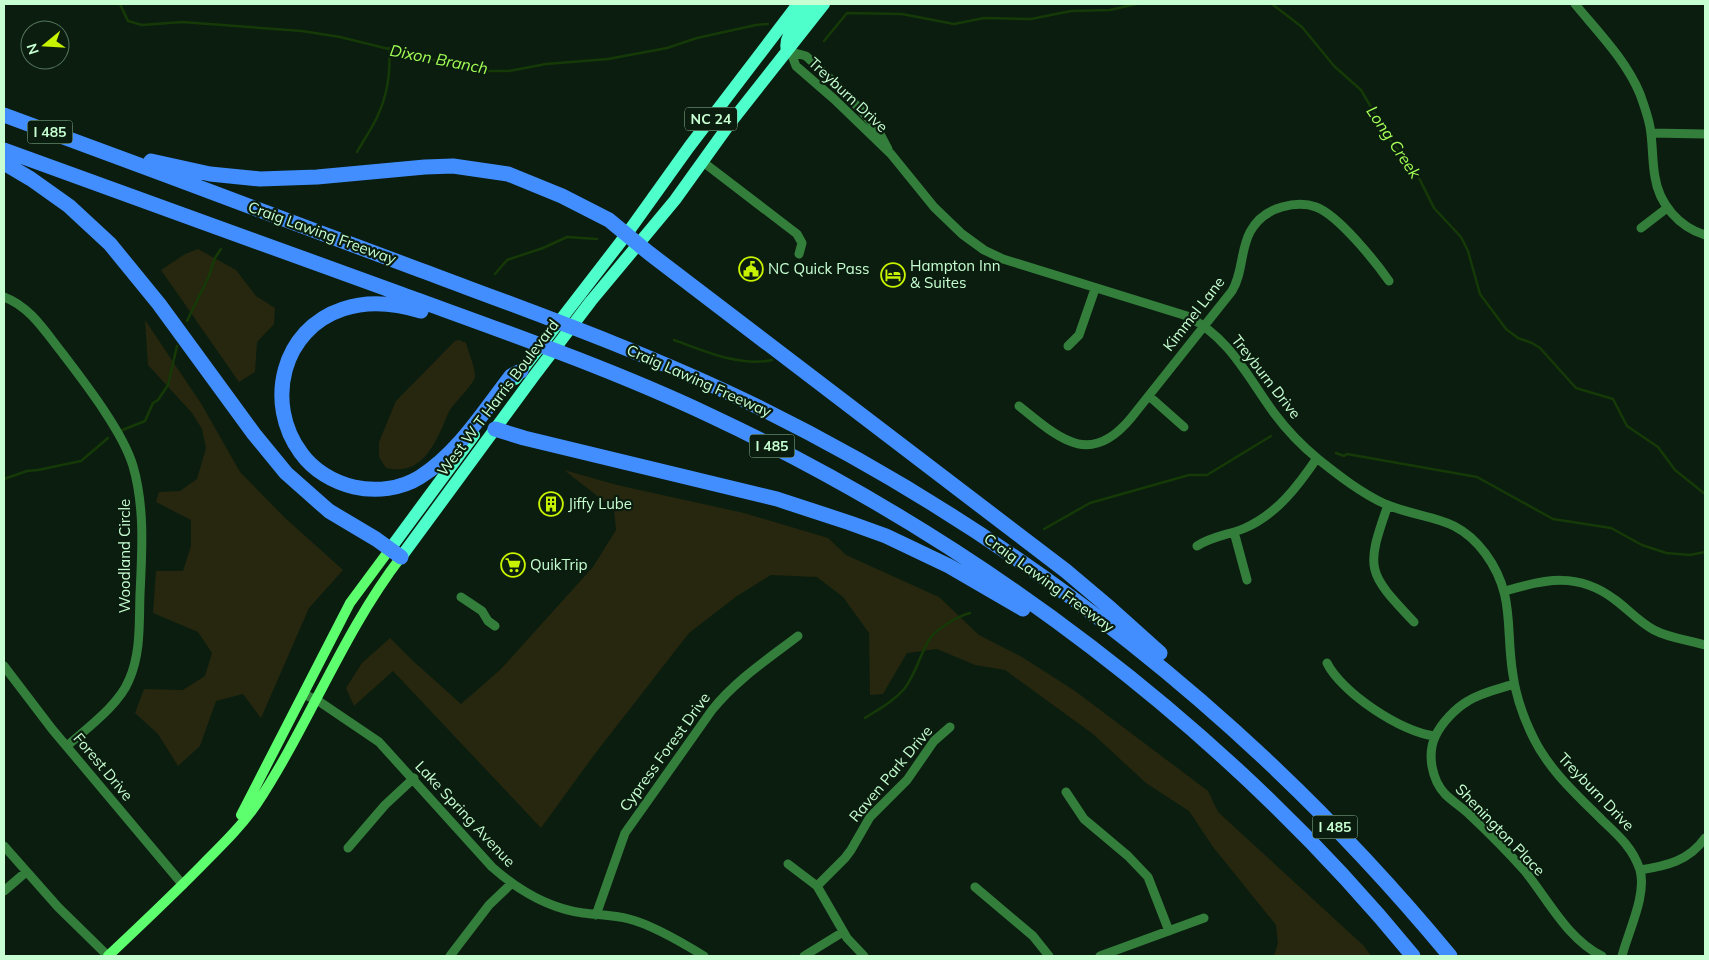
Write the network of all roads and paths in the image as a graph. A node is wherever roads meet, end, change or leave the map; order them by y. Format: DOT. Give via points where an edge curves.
graph roads {
  1 [pos="798,4"];
  2 [pos="811,4"];
  3 [pos="824,4"];
  4 [pos="1575,4"];
  5 [pos="789,52"];
  6 [pos="4,115"];
  7 [pos="1651,134"];
  8 [pos="1705,134"];
  9 [pos="97,149"];
  10 [pos="4,150"];
  11 [pos="891,154"];
  12 [pos="703,162"];
  13 [pos="4,163"];
  14 [pos="1667,208"];
  15 [pos="1641,228"];
  16 [pos="626,235"];
  17 [pos="1705,235"];
  18 [pos="639,244"];
  19 [pos="799,254"];
  20 [pos="1389,281"];
  21 [pos="1095,288"];
  22 [pos="4,297"];
  23 [pos="464,317"];
  24 [pos="1203,326"];
  25 [pos="1068,346"];
  26 [pos="527,374"];
  27 [pos="1149,396"];
  28 [pos="1019,406"];
  29 [pos="1184,427"];
  30 [pos="495,429"];
  31 [pos="1317,458"];
  32 [pos="1388,505"];
  33 [pos="1234,532"];
  34 [pos="1197,546"];
  35 [pos="396,553"];
  36 [pos="1247,580"];
  37 [pos="1504,591"];
  38 [pos="461,597"];
  39 [pos="1414,622"];
  40 [pos="492,623"];
  41 [pos="798,636"];
  42 [pos="1705,644"];
  43 [pos="1327,663"];
  44 [pos="4,666"];
  45 [pos="1115,666"];
  46 [pos="1514,684"];
  47 [pos="303,694"];
  48 [pos="317,700"];
  49 [pos="1210,707"];
  50 [pos="950,727"];
  51 [pos="1435,736"];
  52 [pos="67,746"];
  53 [pos="414,778"];
  54 [pos="1066,792"];
  55 [pos="232,834"];
  56 [pos="1705,838"];
  57 [pos="4,846"];
  58 [pos="348,848"];
  59 [pos="788,864"];
  60 [pos="1640,870"];
  61 [pos="26,872"];
  62 [pos="512,883"];
  63 [pos="183,885"];
  64 [pos="817,886"];
  65 [pos="976,887"];
  66 [pos="4,891"];
  67 [pos="596,914"];
  68 [pos="1204,918"];
  69 [pos="1169,931"];
  70 [pos="843,932"];
  71 [pos="108,956"];
  72 [pos="450,956"];
  73 [pos="704,956"];
  74 [pos="804,956"];
  75 [pos="864,956"];
  76 [pos="1049,956"];
  77 [pos="1100,956"];
  78 [pos="1413,956"];
  79 [pos="1450,956"];
  80 [pos="1602,956"];
  81 [pos="1622,956"];
  1 -- 16 [label="main road, West W T Harris Boulevard / NC 24"];
  2 -- 5 [label="main road" via="789,34 786,41"];
  3 -- 5 [label="main road, West W T Harris Boulevard / NC 24"];
  4 -- 7 [label="street" via="1633,80"];
  5 -- 11 [label="street, Treyburn Drive" via="796,66"];
  5 -- 11 [label="street, Treyburn Drive" via="806,56 860,109 878,130"];
  5 -- 12 [label="main road, West W T Harris Boulevard / NC 24" via="731,122"];
  6 -- 9 [label="highway, Craig Lawing Freeway / I 485"];
  7 -- 8 [label="street"];
  7 -- 14 [label="street" via="1655,180"];
  9 -- 16 [label="highway" via="210,174 260,179 426,167 480,169 508,174 562,196 609,220"];
  9 -- 49 [label="highway, Craig Lawing Freeway / I 485" via="613,343 754,405 893,480 970,527 1085,607"];
  10 -- 23 [label="highway, Craig Lawing Freeway / I 485"];
  11 -- 21 [label="street, Treyburn Drive" via="934,207 984,250"];
  12 -- 18 [label="main road, West W T Harris Boulevard / NC 24"];
  12 -- 19 [label="street" via="797,234 802,243"];
  13 -- 35 [label="highway" via="69,206 110,244 286,473 329,511"];
  14 -- 15 [label="street"];
  14 -- 17 [label="street" via="1684,224"];
  16 -- 18 [label="highway"];
  16 -- 26 [label="main road, West W T Harris Boulevard / NC 24" via="549,335"];
  18 -- 26 [label="main road, West W T Harris Boulevard / NC 24" via="562,339"];
  18 -- 49 [label="highway" via="1066,571 1166,659"];
  20 -- 24 [label="street, Kimmel Lane" via="1328,214 1306,204 1285,206 1266,214 1250,231 1236,283"];
  21 -- 24 [label="street, Treyburn Drive" via="1187,316"];
  21 -- 25 [label="street" via="1079,335"];
  22 -- 52 [label="street, Woodland Circle" via="35,318 106,414 131,460 140,504 142,550 138,645 132,672 117,699"];
  23 -- 26 [label="highway" via="446,320 406,306 370,303 342,309 319,321 291,355 285,369 281,397 286,425 293,441 314,468 350,486 368,489 408,483 428,472 450,452 511,376"];
  23 -- 45 [label="highway, Craig Lawing Freeway / I 485" via="648,388 798,459 941,542 1036,606"];
  24 -- 27 [label="street, Kimmel Lane"];
  24 -- 31 [label="street, Treyburn Drive" via="1237,358 1274,413"];
  26 -- 30 [label="main road, West W T Harris Boulevard"];
  26 -- 35 [label="main road, West W T Harris Boulevard"];
  27 -- 28 [label="street, Kimmel Lane" via="1119,432 1103,441 1087,444 1058,437"];
  27 -- 29 [label="street"];
  30 -- 35 [label="main road, West W T Harris Boulevard"];
  30 -- 45 [label="highway" via="777,499 859,526 950,566"];
  31 -- 32 [label="street, Treyburn Drive"];
  31 -- 33 [label="street" via="1277,508"];
  32 -- 37 [label="street, Treyburn Drive" via="1447,522 1467,534 1492,563"];
  32 -- 39 [label="street" via="1374,546 1375,572 1382,587"];
  33 -- 34 [label="street"];
  33 -- 36 [label="street"];
  35 -- 47 [label="main road, West W T Harris Boulevard" via="350,603"];
  35 -- 48 [label="main road, West W T Harris Boulevard"];
  37 -- 42 [label="street" via="1543,581 1584,584 1615,599 1656,631"];
  37 -- 46 [label="street, Treyburn Drive"];
  38 -- 40 [label="street" via="482,611"];
  41 -- 67 [label="street, Cypress Forest Drive" via="741,679 712,710 629,826"];
  43 -- 51 [label="street" via="1338,680 1372,708 1412,730"];
  44 -- 52 [label="street, Forest Drive"];
  45 -- 78 [label="highway, Craig Lawing Freeway / I 485" via="1202,738 1273,805"];
  46 -- 51 [label="street, Shenington Place" via="1468,701 1450,716"];
  46 -- 60 [label="street, Treyburn Drive" via="1527,725 1544,756 1567,785 1624,840"];
  47 -- 48 [label="street, Lake Spring Avenue"];
  47 -- 55 [label="main road, West W T Harris Boulevard"];
  48 -- 53 [label="street, Lake Spring Avenue" via="380,742"];
  48 -- 55 [label="main road, West W T Harris Boulevard" via="278,769"];
  49 -- 79 [label="highway, Craig Lawing Freeway / I 485" via="1329,820"];
  50 -- 64 [label="street, Raven Park Drive" via="934,741 907,780 870,817 852,850"];
  51 -- 80 [label="street, Shenington Place" via="1431,760 1433,772 1445,793 1524,870 1581,942"];
  52 -- 63 [label="street, Forest Drive"];
  53 -- 58 [label="street" via="384,805"];
  53 -- 62 [label="street, Lake Spring Avenue" via="486,860"];
  54 -- 69 [label="street" via="1090,826 1148,876"];
  55 -- 63 [label="main road, West W T Harris Boulevard"];
  56 -- 60 [label="street" via="1687,857"];
  57 -- 61 [label="street"];
  59 -- 64 [label="street"];
  60 -- 81 [label="street, Treyburn Drive" via="1641,889"];
  61 -- 66 [label="street"];
  61 -- 71 [label="street"];
  62 -- 67 [label="street, Lake Spring Avenue" via="546,902 575,912"];
  62 -- 72 [label="street" via="489,905"];
  63 -- 71 [label="main road, West W T Harris Boulevard"];
  64 -- 70 [label="street"];
  65 -- 76 [label="street" via="1033,936"];
  67 -- 73 [label="street, Lake Spring Avenue" via="638,922"];
  68 -- 69 [label="street"];
  69 -- 77 [label="street"];
  70 -- 74 [label="street"];
  70 -- 75 [label="street"];
}
